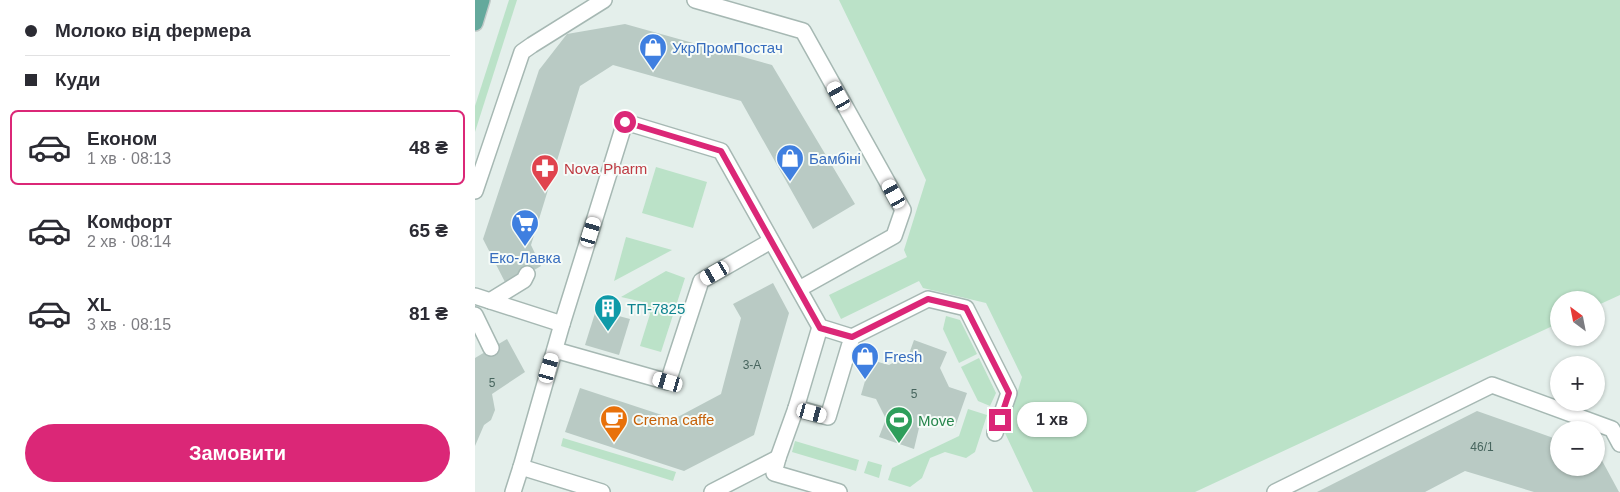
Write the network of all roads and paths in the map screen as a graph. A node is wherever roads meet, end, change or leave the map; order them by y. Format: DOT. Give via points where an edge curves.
graph roads {
  1 [pos="482,0"];
  2 [pos="603,0"];
  3 [pos="695,0"];
  4 [pos="475,23"];
  5 [pos="475,191"];
  6 [pos="771,240"];
  7 [pos="527,274"];
  8 [pos="799,289"];
  9 [pos="475,296"];
  10 [pos="490,301"];
  11 [pos="475,315"];
  12 [pos="562,324"];
  13 [pos="820,328"];
  14 [pos="852,337"];
  15 [pos="491,348"];
  16 [pos="555,350"];
  17 [pos="796,408"];
  18 [pos="1616,427"];
  19 [pos="995,433"];
  20 [pos="1620,444"];
  21 [pos="778,458"];
  22 [pos="521,467"];
  23 [pos="513,492"];
  24 [pos="602,492"];
  25 [pos="712,492"];
  26 [pos="836,492"];
  27 [pos="1275,492"];
  1 -- 4 [label="main road"];
  2 -- 5 [label="lane" via="522,52"];
  3 -- 8 [label="lane" via="803,31 903,210 894,236"];
  6 -- 8 [label="lane"];
  6 -- 12 [label="lane" via="721,151 625,122"];
  6 -- 16 [label="lane" via="701,281 668,382"];
  7 -- 10 [label="lane" via="524,280"];
  8 -- 13 [label="lane"];
  9 -- 10 [label="lane"];
  10 -- 12 [label="lane"];
  11 -- 15 [label="lane"];
  12 -- 16 [label="lane"];
  13 -- 14 [label="lane"];
  13 -- 17 [label="lane"];
  14 -- 17 [label="lane" via="828,417"];
  14 -- 19 [label="lane" via="928,299 966,308 1009,393"];
  16 -- 22 [label="lane"];
  17 -- 21 [label="lane"];
  18 -- 20 [label="lane"];
  18 -- 27 [label="lane" via="1493,384"];
  21 -- 25 [label="lane"];
  21 -- 26 [label="lane" via="774,473"];
  22 -- 23 [label="lane"];
  22 -- 24 [label="lane"];
}
